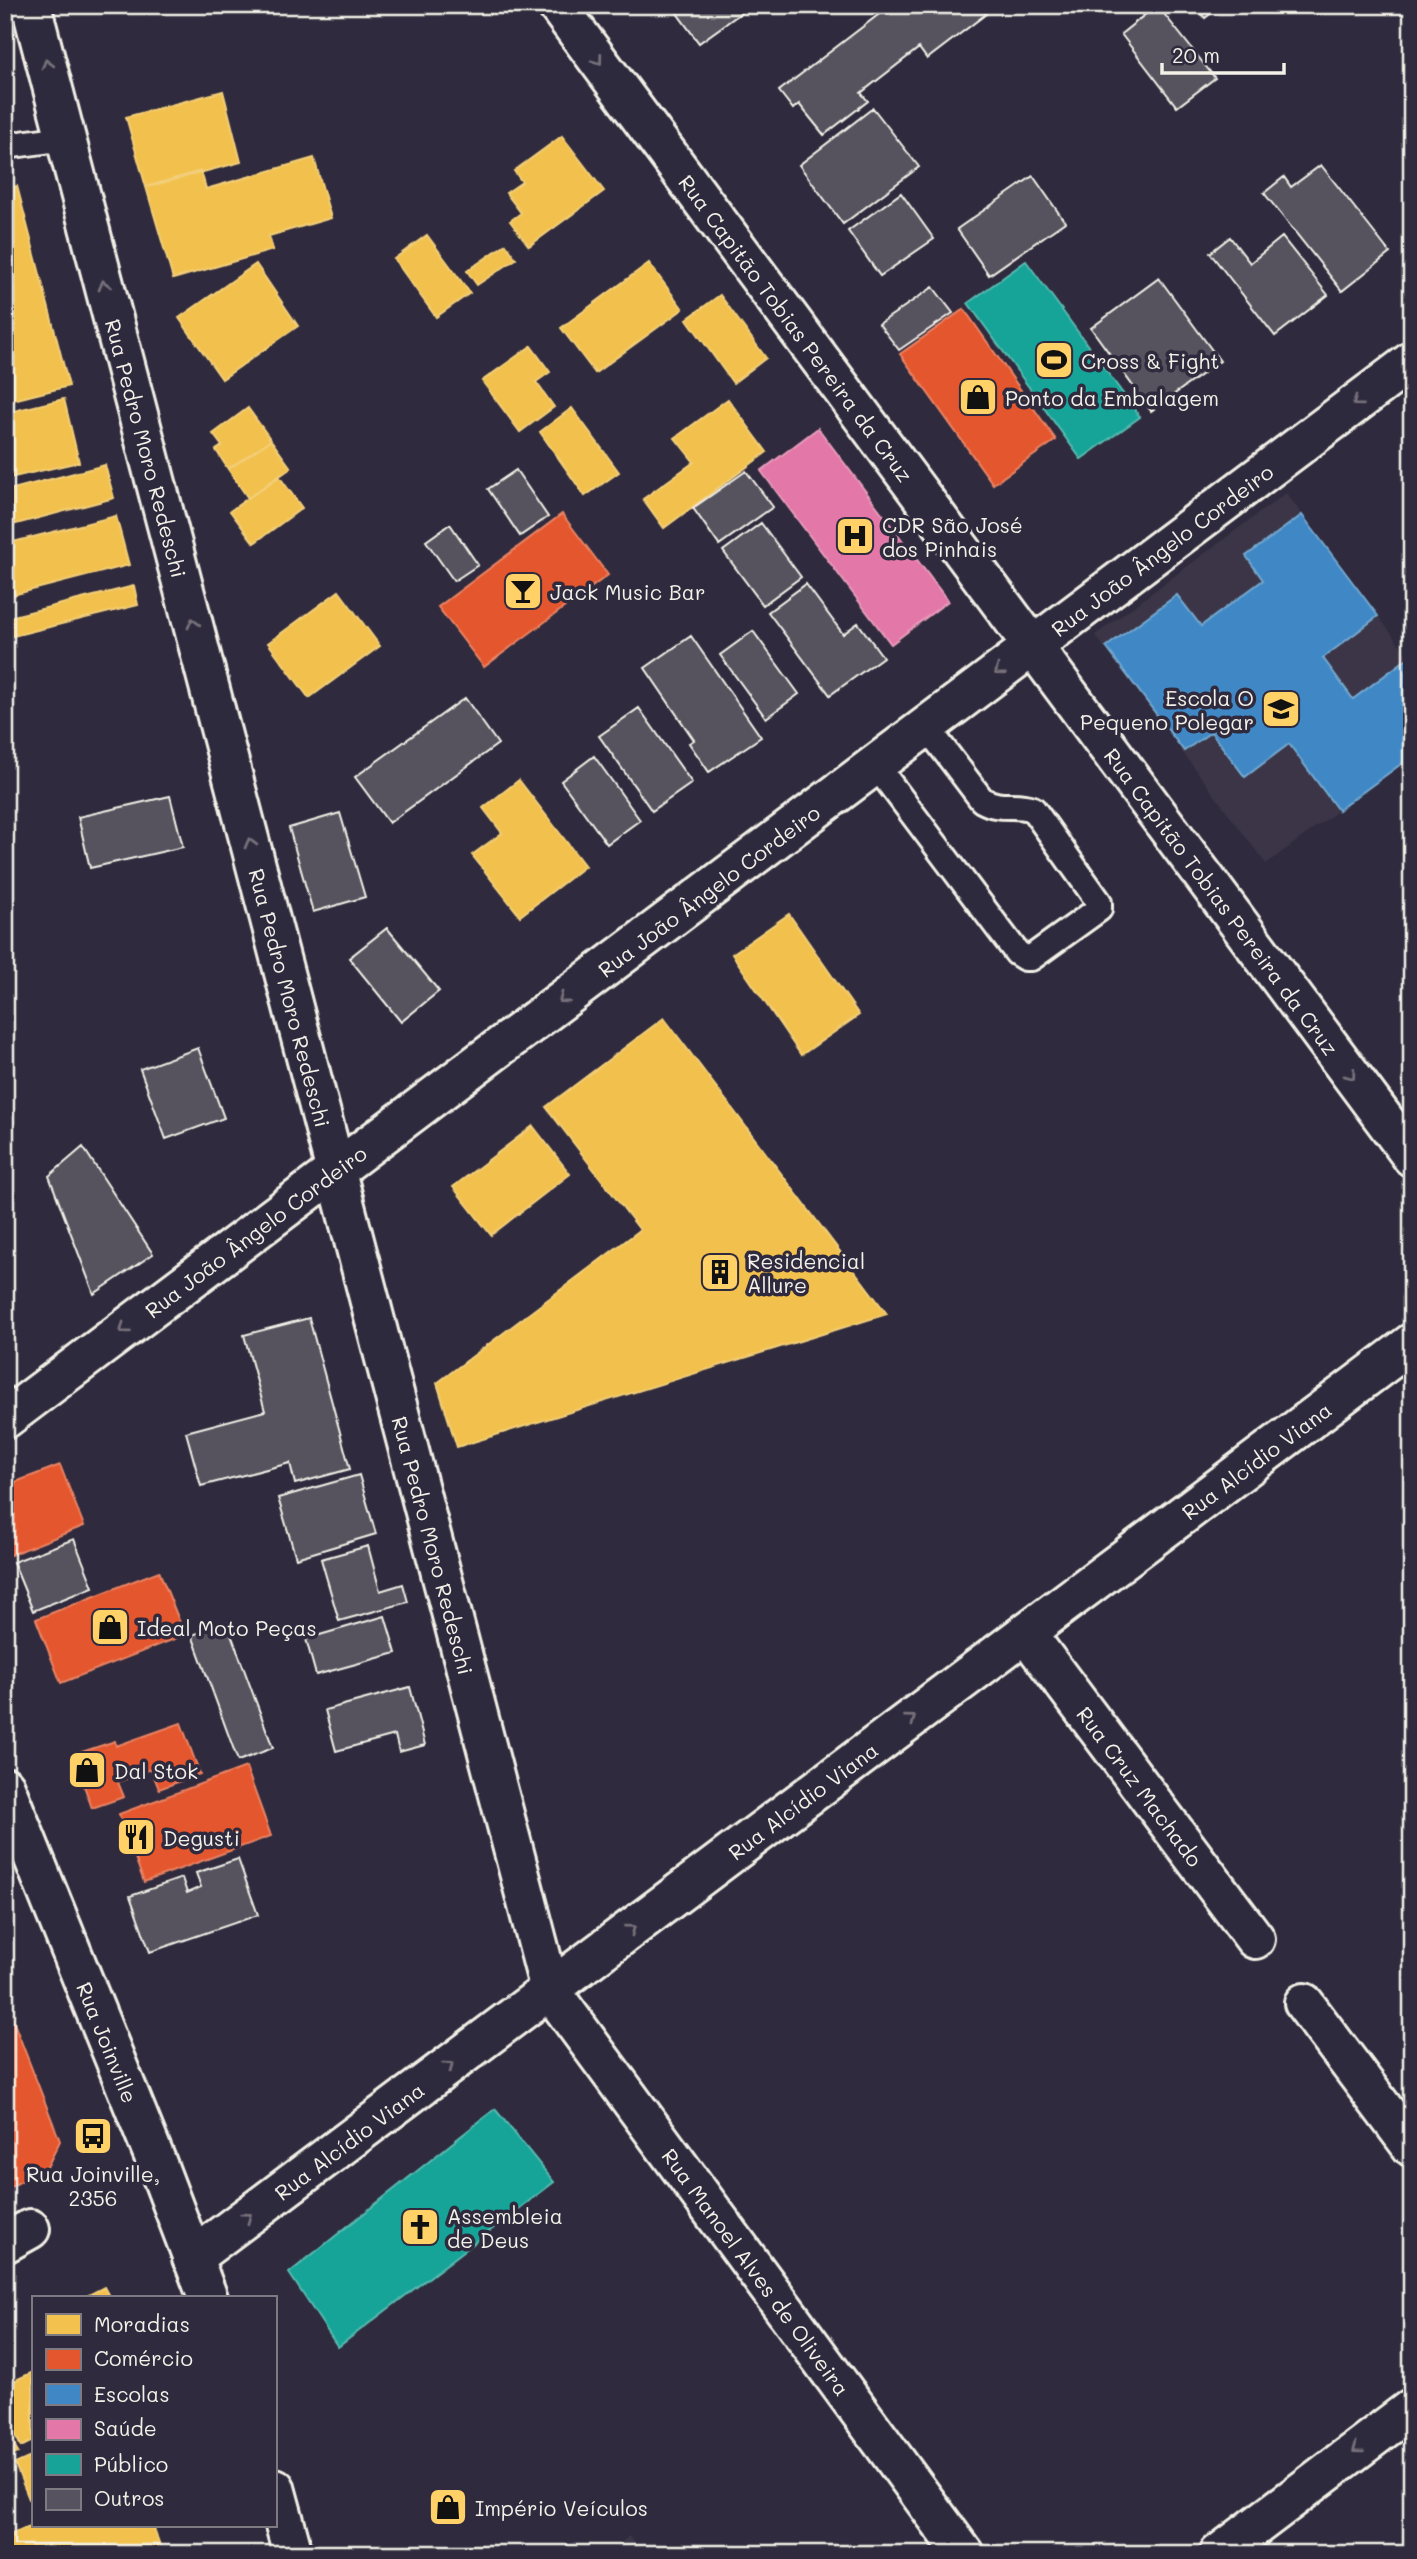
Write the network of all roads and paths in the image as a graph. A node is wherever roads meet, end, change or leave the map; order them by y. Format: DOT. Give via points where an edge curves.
graph roads {
  1 [pos="31,5"];
  2 [pos="557,5"];
  3 [pos="66,138"];
  4 [pos="5,146"];
  5 [pos="1412,360"];
  6 [pos="1032,646"];
  7 [pos="926,726"];
  8 [pos="875,764"];
  9 [pos="1412,1157"];
  10 [pos="335,1170"];
  11 [pos="1412,1343"];
  12 [pos="5,1419"];
  13 [pos="1026,1633"];
  14 [pos="5,1787"];
  15 [pos="1255,1939"];
  16 [pos="550,1990"];
  17 [pos="1304,2003"];
  18 [pos="1412,2147"];
  19 [pos="192,2258"];
  20 [pos="207,2296"];
  21 [pos="1412,2408"];
  22 [pos="276,2492"];
  23 [pos="293,2554"];
  24 [pos="964,2554"];
  25 [pos="1219,2554"];
  3 -- 1 [label="street, Rua Pedro Moro Redeschi, one-way"];
  2 -- 6 [label="street, Rua Capitão Tobias Pereira da Cruz, one-way"];
  3 -- 4 [label="lane"];
  10 -- 3 [label="street, Rua Pedro Moro Redeschi, one-way"];
  5 -- 6 [label="street, Rua João Ângelo Cordeiro, one-way"];
  6 -- 7 [label="street, Rua João Ângelo Cordeiro, one-way"];
  6 -- 9 [label="street, Rua Capitão Tobias Pereira da Cruz, one-way"];
  7 -- 8 [label="street, Rua João Ângelo Cordeiro"];
  7 -- 8 [label="lane" via="982,800 994,806 1033,809 1099,902 1099,909 1031,958 1017,953"];
  8 -- 10 [label="street, Rua João Ângelo Cordeiro, one-way"];
  10 -- 12 [label="street, Rua João Ângelo Cordeiro, one-way"];
  10 -- 16 [label="street, Rua Pedro Moro Redeschi"];
  11 -- 13 [label="street, Rua Alcídio Viana"];
  13 -- 15 [label="street, Rua Cruz Machado"];
  16 -- 13 [label="street, Rua Alcídio Viana, one-way"];
  14 -- 19 [label="street, Rua Joinville"];
  19 -- 16 [label="street, Rua Alcídio Viana, one-way"];
  16 -- 24 [label="street, Rua Manoel Alves de Oliveira"];
  17 -- 18 [label="street"];
  19 -- 20 [label="street, Rua Joinville"];
  21 -- 25 [label="street, one-way"];
  22 -- 23 [label="street"];
}
